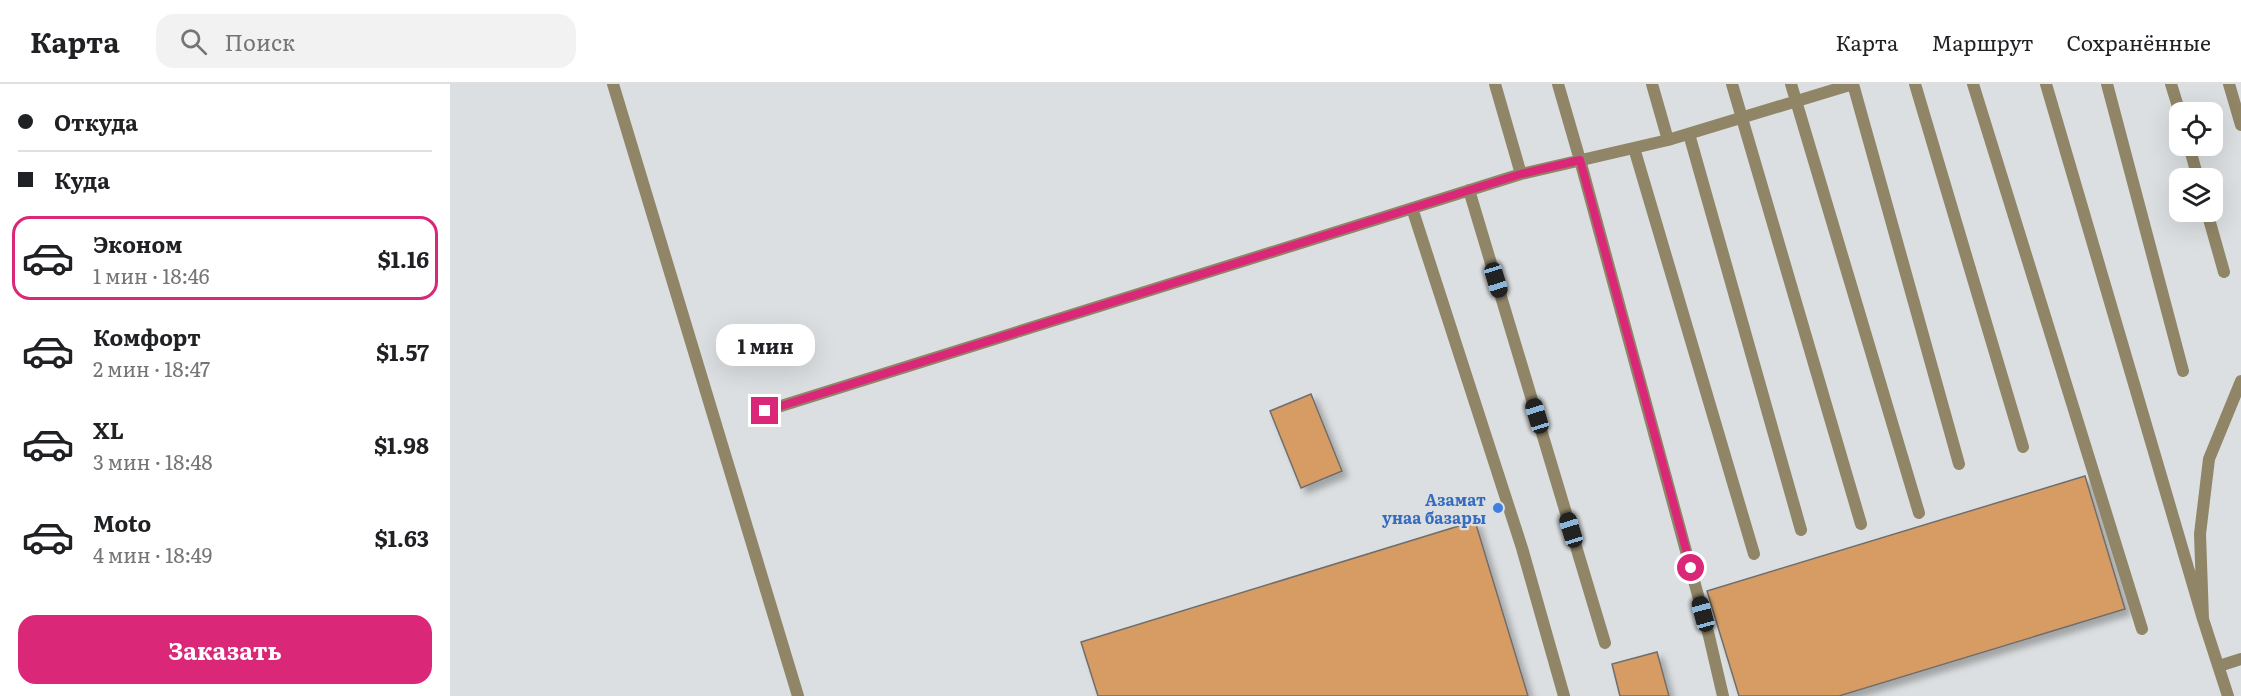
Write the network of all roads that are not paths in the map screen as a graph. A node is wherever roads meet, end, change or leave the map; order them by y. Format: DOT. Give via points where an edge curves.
graph roads {
  1 [pos="613,84"];
  2 [pos="1495,84"];
  3 [pos="1558,84"];
  4 [pos="1652,84"];
  5 [pos="1732,84"];
  6 [pos="1791,84"];
  7 [pos="1853,84"];
  8 [pos="1915,84"];
  9 [pos="1973,84"];
  10 [pos="2046,84"];
  11 [pos="2107,84"];
  12 [pos="2171,84"];
  13 [pos="2229,84"];
  14 [pos="1796,102"];
  15 [pos="2177,102"];
  16 [pos="1743,118"];
  17 [pos="2241,125"];
  18 [pos="1689,134"];
  19 [pos="1668,140"];
  20 [pos="1634,148"];
  21 [pos="1580,160"];
  22 [pos="1521,174"];
  23 [pos="1469,190"];
  24 [pos="1412,208"];
  25 [pos="2210,222"];
  26 [pos="2224,272"];
  27 [pos="2183,371"];
  28 [pos="2241,381"];
  29 [pos="765,411"];
  30 [pos="2023,447"];
  31 [pos="1959,464"];
  32 [pos="1919,513"];
  33 [pos="1861,524"];
  34 [pos="1801,530"];
  35 [pos="1754,554"];
  36 [pos="2203,618"];
  37 [pos="2142,629"];
  38 [pos="1605,643"];
  39 [pos="2241,659"];
  40 [pos="2219,666"];
  41 [pos="798,696"];
  42 [pos="1564,696"];
  43 [pos="1723,696"];
  44 [pos="2228,696"];
  1 -- 41 [label="street"];
  2 -- 22 [label="street"];
  3 -- 21 [label="street"];
  4 -- 19 [label="street"];
  5 -- 16 [label="street"];
  6 -- 14 [label="street"];
  7 -- 14 [label="street"];
  7 -- 31 [label="street"];
  8 -- 30 [label="street"];
  9 -- 37 [label="street"];
  10 -- 36 [label="street"];
  11 -- 27 [label="street"];
  12 -- 15 [label="street"];
  13 -- 17 [label="street"];
  14 -- 16 [label="street"];
  14 -- 32 [label="street"];
  16 -- 18 [label="street"];
  16 -- 33 [label="street"];
  18 -- 19 [label="street"];
  18 -- 34 [label="street"];
  19 -- 20 [label="street"];
  20 -- 21 [label="street"];
  20 -- 35 [label="street"];
  21 -- 22 [label="street"];
  21 -- 43 [label="street"];
  22 -- 23 [label="street"];
  23 -- 24 [label="street"];
  23 -- 38 [label="street"];
  24 -- 29 [label="street"];
  24 -- 42 [label="street"];
  25 -- 26 [label="street"];
  28 -- 36 [label="street" via="2209,459 2200,534"];
  36 -- 40 [label="street"];
  39 -- 40 [label="street"];
  40 -- 44 [label="street"];
}
